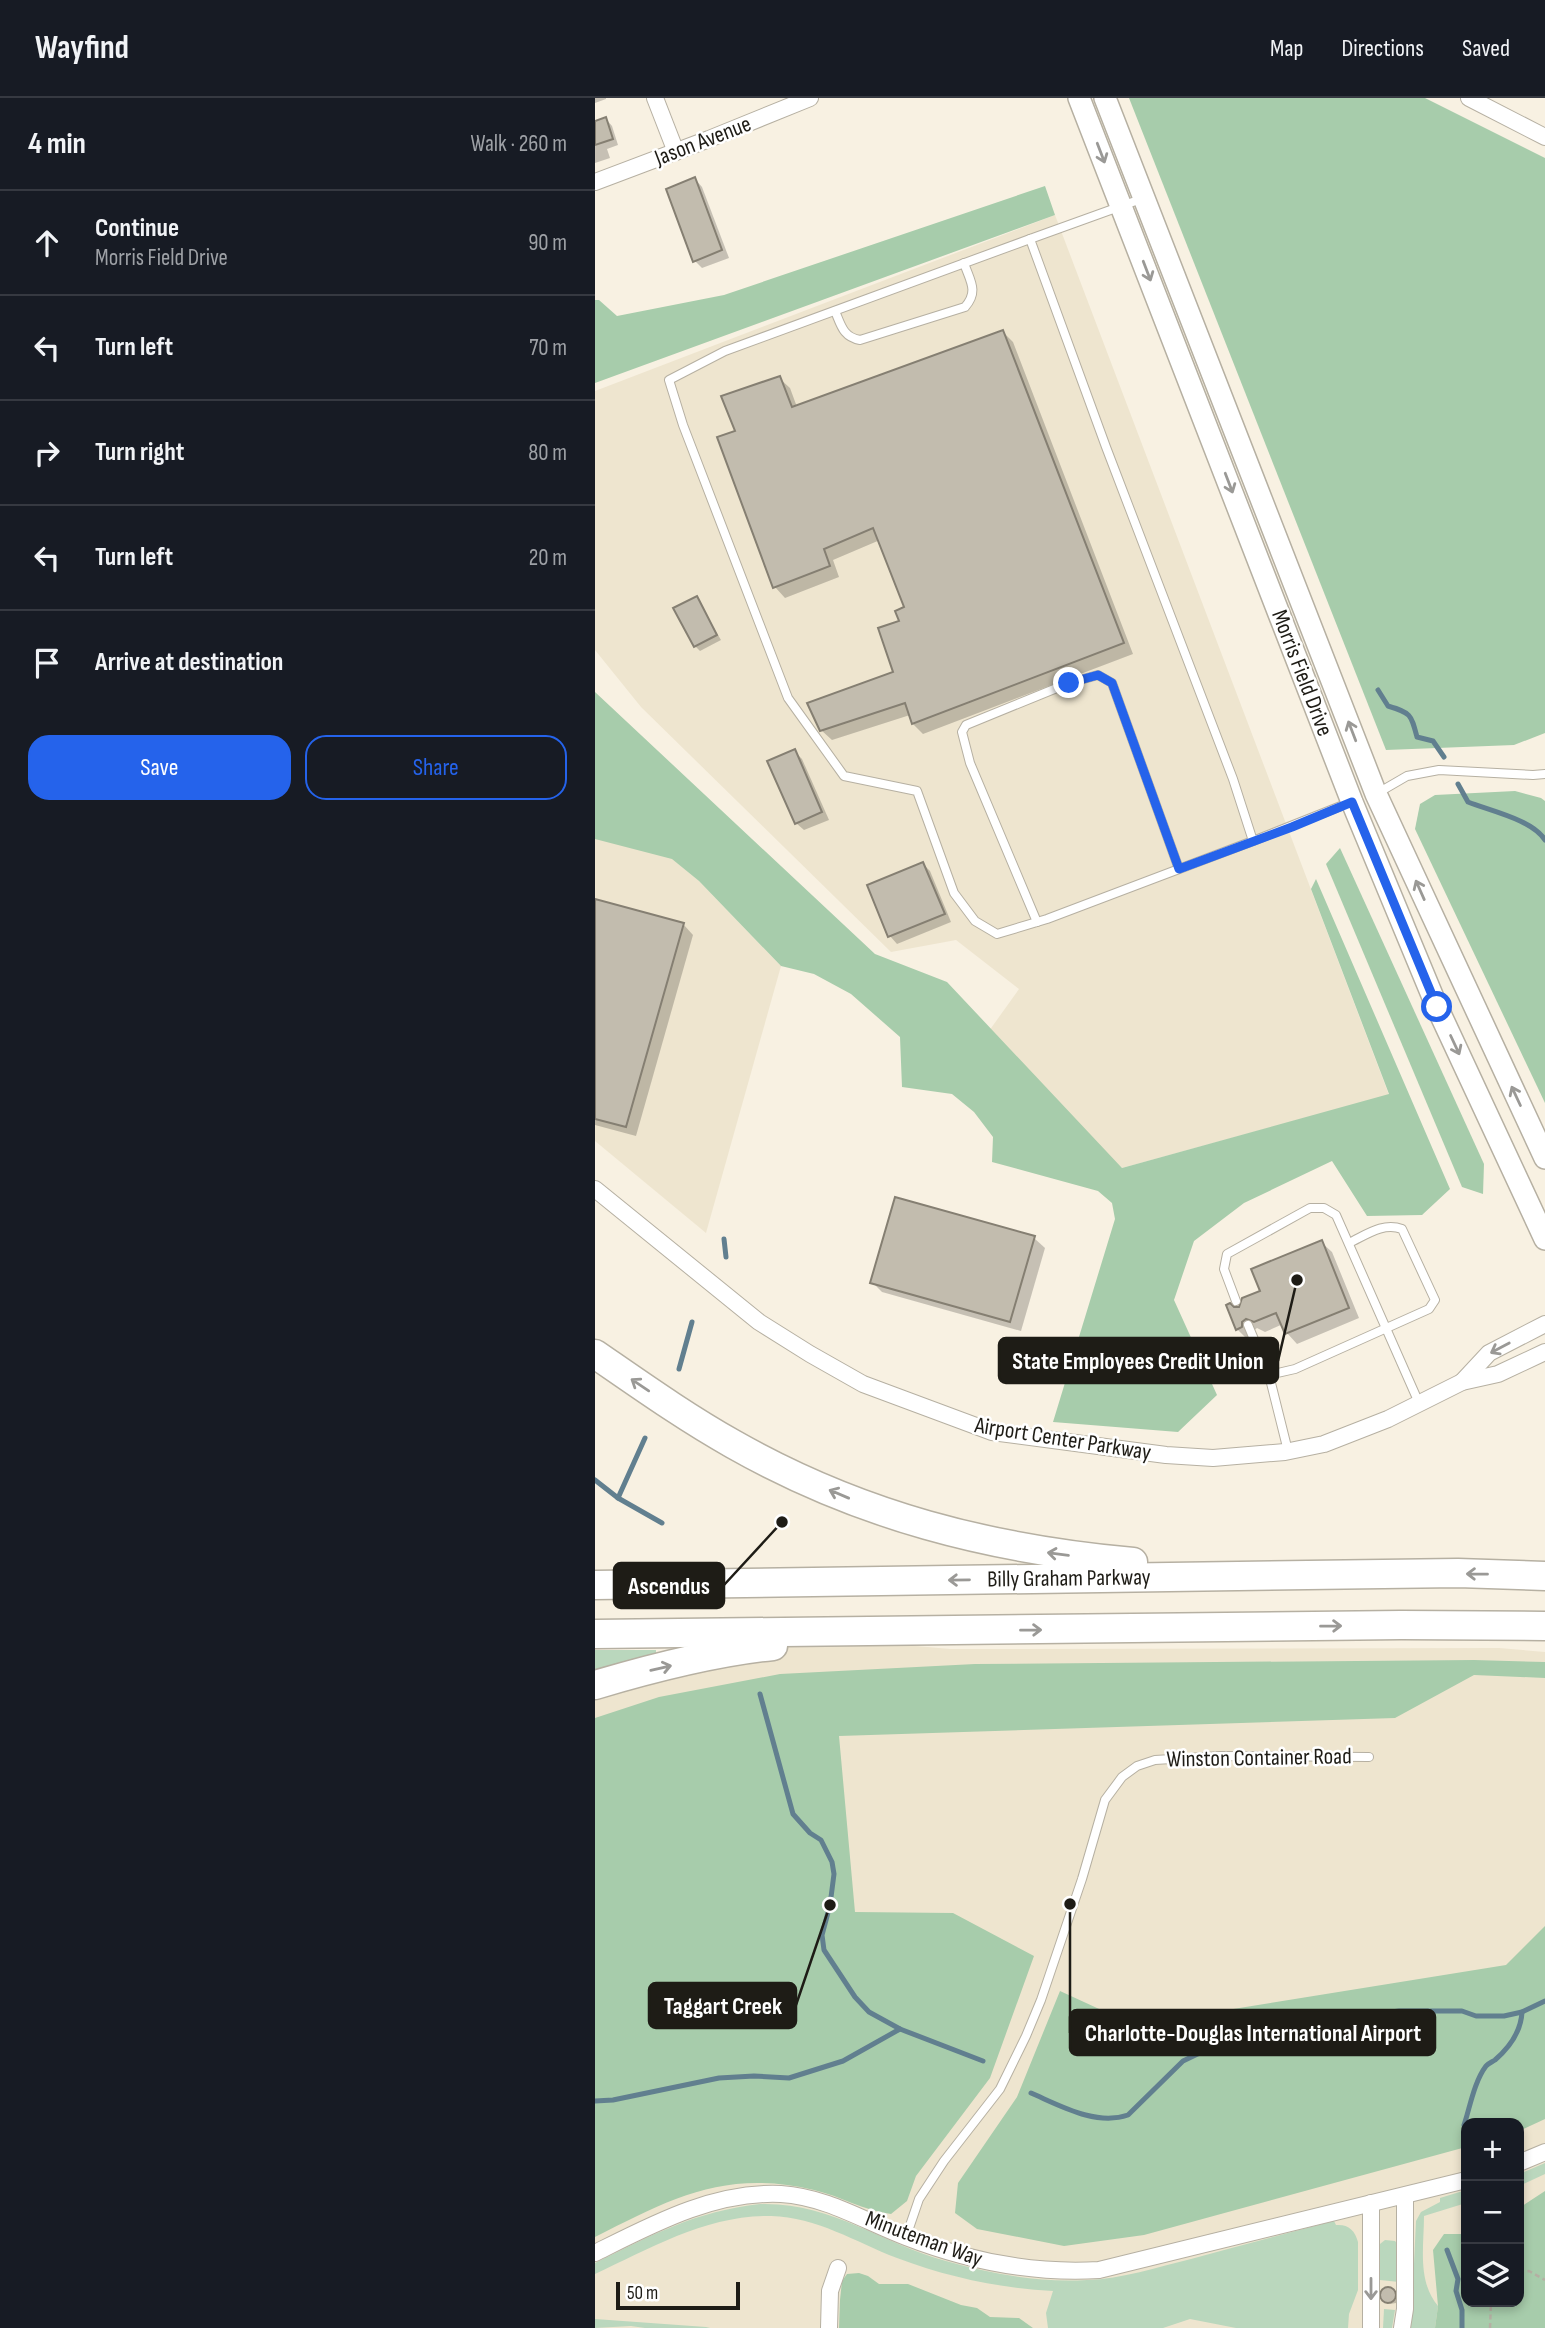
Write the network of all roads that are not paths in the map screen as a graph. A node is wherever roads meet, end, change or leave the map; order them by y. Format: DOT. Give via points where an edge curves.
graph roads {
  1 [pos="655,98"];
  2 [pos="810,98"];
  3 [pos="1079,98"];
  4 [pos="1105,98"];
  5 [pos="1469,98"];
  6 [pos="1545,137"];
  7 [pos="676,152"];
  8 [pos="595,182"];
  9 [pos="1144,198"];
  10 [pos="1122,207"];
  11 [pos="1030,239"];
  12 [pos="964,263"];
  13 [pos="835,311"];
  14 [pos="1545,774"];
  15 [pos="1377,794"];
  16 [pos="1352,802"];
  17 [pos="1253,841"];
  18 [pos="1179,869"];
  19 [pos="1037,922"];
  20 [pos="1545,1158"];
  21 [pos="595,1189"];
  22 [pos="1545,1239"];
  23 [pos="1349,1243"];
  24 [pos="1236,1301"];
  25 [pos="1545,1324"];
  26 [pos="1248,1325"];
  27 [pos="1386,1327"];
  28 [pos="1545,1352"];
  29 [pos="595,1354"];
  30 [pos="1269,1375"];
  31 [pos="1462,1382"];
  32 [pos="1419,1403"];
  33 [pos="1288,1451"];
  34 [pos="1272,1576"];
  35 [pos="1545,1576"];
  36 [pos="595,1585"];
  37 [pos="1545,1626"];
  38 [pos="962,1631"];
  39 [pos="595,1634"];
  40 [pos="595,1685"];
  41 [pos="1369,1757"];
  42 [pos="1545,2152"];
  43 [pos="1524,2161"];
  44 [pos="1462,2181"];
  45 [pos="1405,2196"];
  46 [pos="1371,2203"];
  47 [pos="906,2237"];
  48 [pos="595,2253"];
  49 [pos="838,2268"];
  50 [pos="829,2328"];
  51 [pos="1371,2328"];
  52 [pos="1402,2328"];
  1 -- 7 [label="street"];
  2 -- 7 [label="street, Jason Avenue"];
  3 -- 10 [label="street, Morris Field Drive, one-way"];
  4 -- 9 [label="street, Morris Field Drive"];
  5 -- 6 [label="street"];
  7 -- 8 [label="street, Jason Avenue"];
  9 -- 10 [label="lane"];
  15 -- 9 [label="street, Morris Field Drive, one-way"];
  10 -- 11 [label="lane"];
  10 -- 16 [label="street, Morris Field Drive, one-way"];
  11 -- 12 [label="lane"];
  11 -- 17 [label="lane"];
  12 -- 13 [label="lane"];
  12 -- 13 [label="lane" via="973,288 965,307 860,340 844,333"];
  13 -- 19 [label="lane" via="725,351 669,380 788,698 844,776 917,791 954,893 975,921 997,934"];
  14 -- 15 [label="lane" via="1439,770 1407,776"];
  15 -- 16 [label="street"];
  20 -- 15 [label="street, Morris Field Drive, one-way"];
  16 -- 17 [label="lane"];
  16 -- 22 [label="street, Morris Field Drive, one-way" via="1437,1007"];
  17 -- 18 [label="lane"];
  18 -- 19 [label="lane"];
  18 -- 19 [label="lane" via="1112,683 1098,675 1069,683 966,725 962,732 970,763"];
  21 -- 33 [label="street, Airport Center Parkway" via="759,1322 863,1384 922,1407 992,1432 1091,1447 1213,1458"];
  23 -- 24 [label="lane" via="1336,1215 1324,1208 1310,1209 1227,1254 1224,1269"];
  23 -- 27 [label="lane"];
  23 -- 27 [label="lane" via="1383,1227 1402,1229 1435,1300 1429,1309"];
  25 -- 31 [label="street, Airport Center Parkway, one-way" via="1489,1353"];
  26 -- 30 [label="lane"];
  27 -- 30 [label="lane" via="1295,1369"];
  27 -- 32 [label="lane"];
  28 -- 31 [label="street, Airport Center Parkway" via="1498,1374"];
  34 -- 29 [label="highway, one-way" via="1049,1553 901,1518 734,1445"];
  30 -- 33 [label="lane"];
  31 -- 32 [label="street, Airport Center Parkway"];
  32 -- 33 [label="street, Airport Center Parkway" via="1324,1444"];
  35 -- 34 [label="highway, Billy Graham Parkway, one-way"];
  34 -- 36 [label="highway, Billy Graham Parkway, one-way"];
  38 -- 37 [label="highway, one-way"];
  38 -- 39 [label="highway"];
  40 -- 38 [label="highway, one-way" via="752,1648"];
  41 -- 47 [label="lane, Winston Container Road" via="1155,1760 1122,1777 1105,1800 1026,2036 1000,2089 919,2199"];
  42 -- 43 [label="street"];
  44 -- 45 [label="street, Minuteman Way"];
  45 -- 46 [label="street, Minuteman Way"];
  45 -- 52 [label="street"];
  46 -- 47 [label="street, Minuteman Way" via="1099,2270 1064,2272 992,2263"];
  46 -- 51 [label="street, one-way"];
  47 -- 48 [label="street, Minuteman Way" via="803,2196 754,2195 679,2213"];
  49 -- 50 [label="street" via="830,2291"];
}
